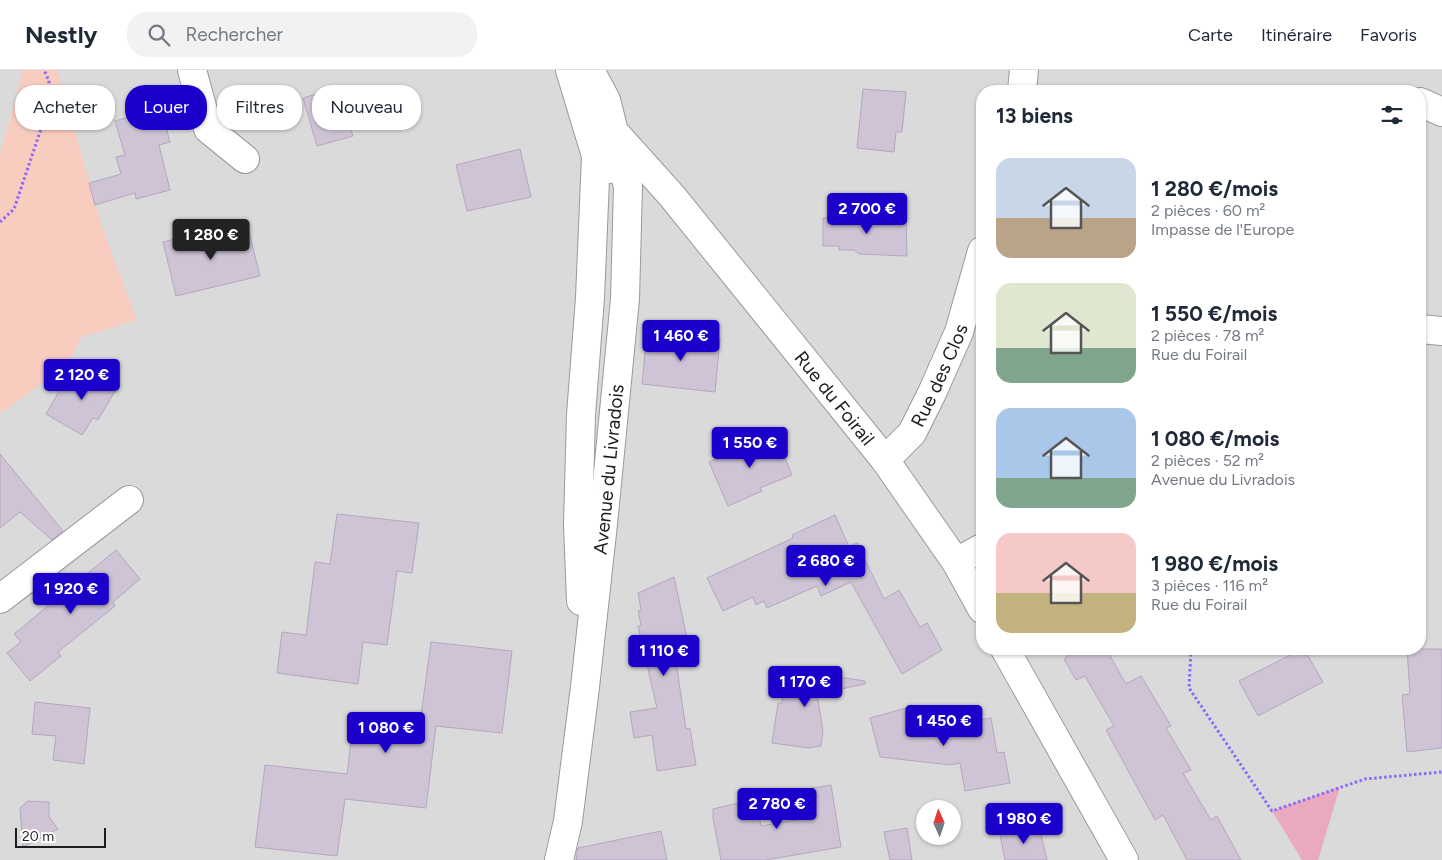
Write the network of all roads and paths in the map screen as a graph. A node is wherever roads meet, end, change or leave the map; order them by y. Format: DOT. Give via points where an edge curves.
graph roads {
  1 [pos="44,70"];
  2 [pos="192,70"];
  3 [pos="570,70"];
  4 [pos="590,70"];
  5 [pos="1024,70"];
  6 [pos="1023,85"];
  7 [pos="1426,105"];
  8 [pos="1442,112"];
  9 [pos="615,134"];
  10 [pos="596,156"];
  11 [pos="245,159"];
  12 [pos="628,187"];
  13 [pos="672,196"];
  14 [pos="0,222"];
  15 [pos="976,291"];
  16 [pos="1426,330"];
  17 [pos="970,331"];
  18 [pos="1442,331"];
  19 [pos="885,460"];
  20 [pos="129,500"];
  21 [pos="976,551"];
  22 [pos="956,562"];
  23 [pos="976,598"];
  24 [pos="0,599"];
  25 [pos="1008,655"];
  26 [pos="1191,655"];
  27 [pos="585,687"];
  28 [pos="1442,772"];
  29 [pos="559,860"];
  30 [pos="1124,860"];
  1 -- 14 [label="path" via="49,81 42,123 14,208"];
  2 -- 11 [label="street" via="208,130"];
  3 -- 10 [label="street"];
  4 -- 9 [label="street, Rue du Foirail" via="606,100"];
  5 -- 6 [label="street"];
  7 -- 8 [label="street"];
  9 -- 12 [label="street, Avenue du Livradois"];
  9 -- 13 [label="street, Rue du Foirail"];
  10 -- 12 [label="street"];
  10 -- 27 [label="street, Avenue du Livradois" via="578,524"];
  12 -- 13 [label="street"];
  12 -- 27 [label="street, Avenue du Livradois" via="625,299"];
  13 -- 19 [label="street, Rue du Foirail"];
  15 -- 17 [label="street, Rue des Clos"];
  16 -- 18 [label="street"];
  17 -- 19 [label="street, Rue des Clos" via="912,433"];
  19 -- 22 [label="street, Rue du Foirail"];
  20 -- 24 [label="street"];
  21 -- 22 [label="street"];
  22 -- 23 [label="street, Rue du Foirail"];
  25 -- 30 [label="street"];
  26 -- 28 [label="path" via="1189,688 1272,811 1364,779"];
  27 -- 29 [label="street, Avenue du Livradois" via="568,821"];
}
